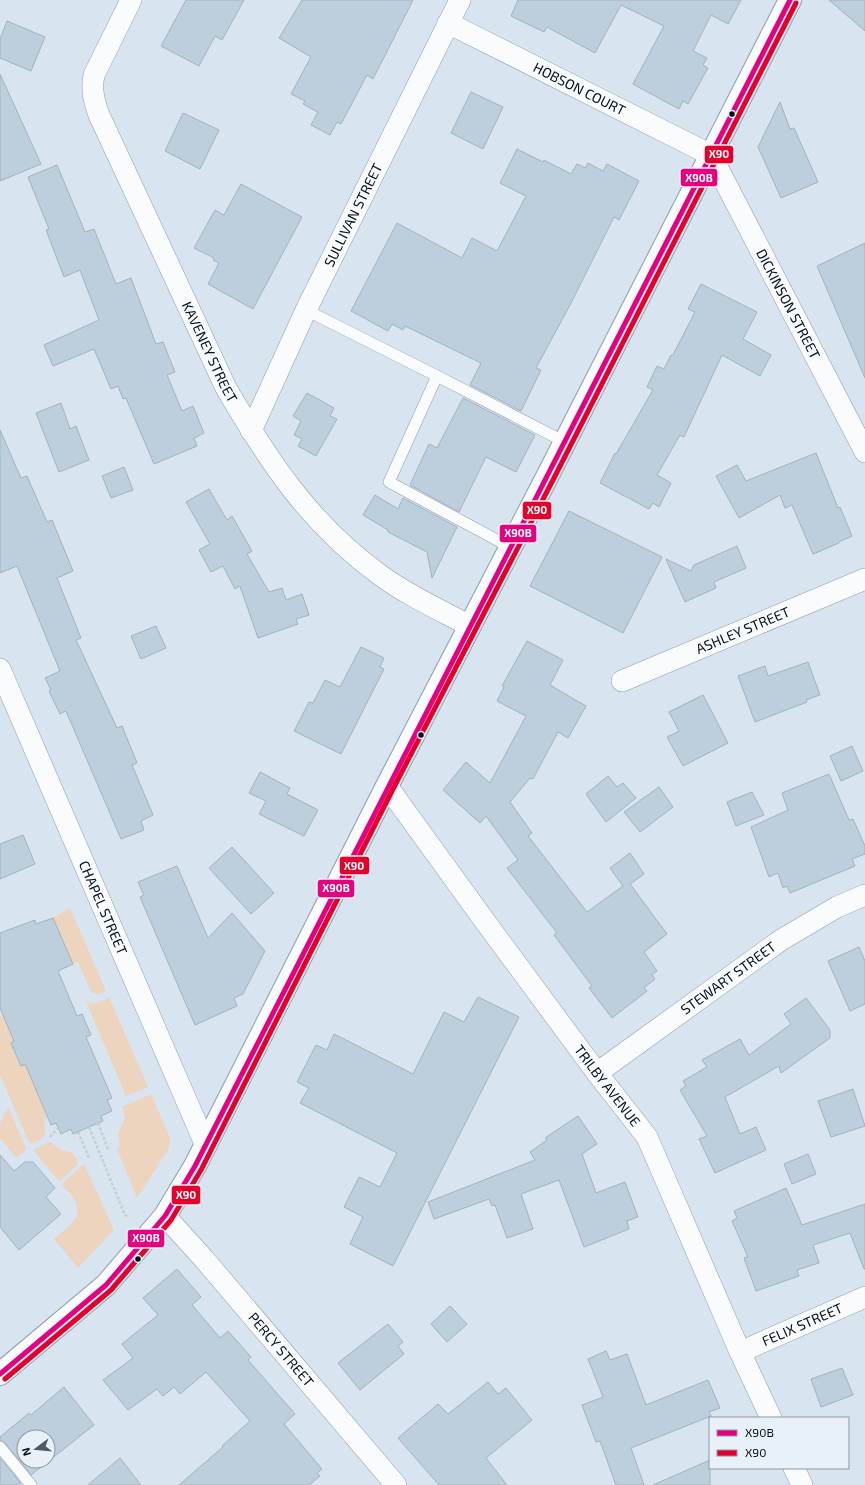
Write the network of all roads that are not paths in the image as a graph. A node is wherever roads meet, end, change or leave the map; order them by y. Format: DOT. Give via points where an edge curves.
graph roads {
  1 [pos="132,0"];
  2 [pos="460,0"];
  3 [pos="790,0"];
  4 [pos="448,23"];
  5 [pos="710,155"];
  6 [pos="306,310"];
  7 [pos="437,376"];
  8 [pos="251,431"];
  9 [pos="565,442"];
  10 [pos="865,452"];
  11 [pos="510,547"];
  12 [pos="865,579"];
  13 [pos="470,626"];
  14 [pos="0,669"];
  15 [pos="622,681"];
  16 [pos="387,786"];
  17 [pos="865,894"];
  18 [pos="598,1073"];
  19 [pos="206,1146"];
  20 [pos="165,1216"];
  21 [pos="865,1297"];
  22 [pos="740,1352"];
  23 [pos="0,1374"];
  24 [pos="771,1417"];
  25 [pos="0,1447"];
  26 [pos="794,1469"];
  27 [pos="31,1485"];
  28 [pos="396,1485"];
  29 [pos="802,1485"];
  1 -- 8 [label="street, KAVENEY STREET" via="94,75 92,95 226,388"];
  2 -- 4 [label="street, SULLIVAN STREET"];
  3 -- 5 [label="main road"];
  4 -- 5 [label="street, HOBSON COURT"];
  4 -- 6 [label="street, SULLIVAN STREET"];
  5 -- 9 [label="main road"];
  5 -- 10 [label="street, DICKINSON STREET"];
  6 -- 7 [label="lane"];
  6 -- 8 [label="street, SULLIVAN STREET"];
  7 -- 9 [label="lane"];
  7 -- 11 [label="lane" via="389,482"];
  8 -- 13 [label="street, KAVENEY STREET" via="301,502 341,543 381,576"];
  9 -- 11 [label="main road"];
  11 -- 13 [label="main road"];
  12 -- 15 [label="street, ASHLEY STREET"];
  13 -- 16 [label="main road"];
  14 -- 19 [label="street, CHAPEL STREET"];
  16 -- 18 [label="street, TRILBY AVENUE"];
  16 -- 19 [label="main road"];
  17 -- 18 [label="street, STEWART STREET" via="781,940"];
  18 -- 22 [label="street, TRILBY AVENUE" via="648,1137"];
  19 -- 20 [label="main road"];
  20 -- 23 [label="main road" via="106,1285"];
  20 -- 28 [label="street, PERCY STREET"];
  21 -- 22 [label="street, FELIX STREET"];
  22 -- 24 [label="street, TRILBY AVENUE"];
  25 -- 27 [label="lane"];
  26 -- 29 [label="street"];
}
